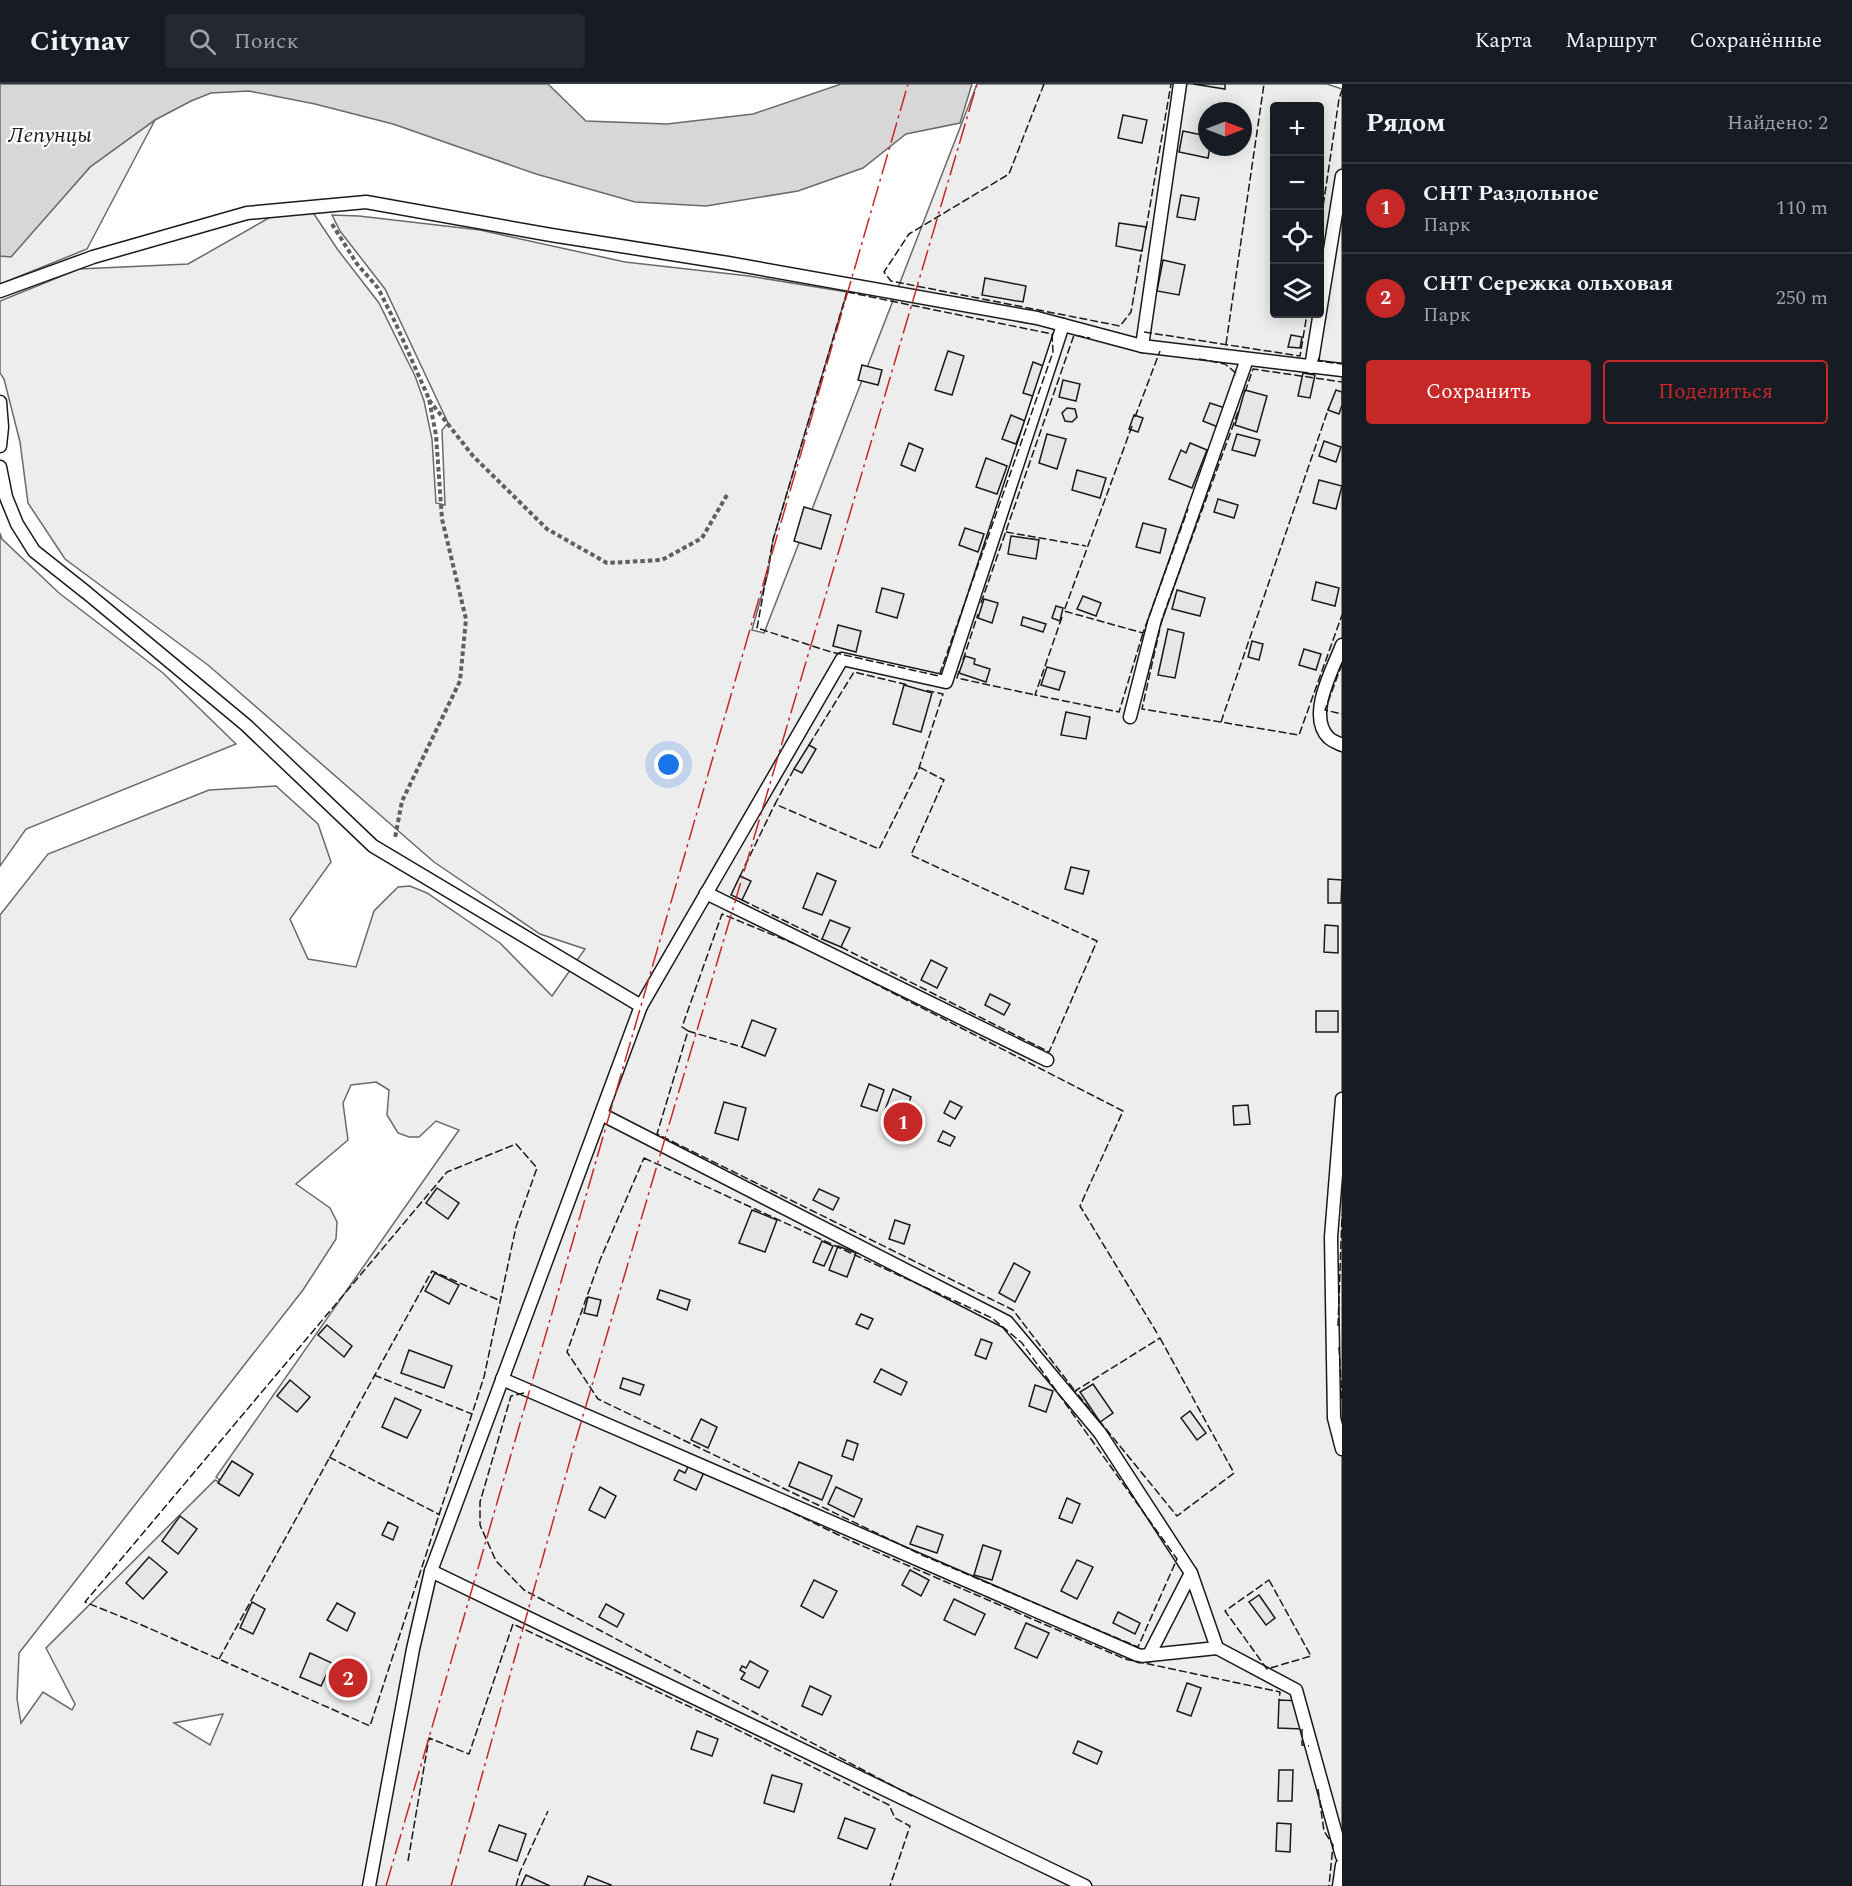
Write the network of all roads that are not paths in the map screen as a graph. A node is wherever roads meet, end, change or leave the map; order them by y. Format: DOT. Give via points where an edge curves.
graph roads {
  1 [pos="1180,84"];
  2 [pos="1342,176"];
  3 [pos="0,291"];
  4 [pos="1063,325"];
  5 [pos="1142,346"];
  6 [pos="1247,359"];
  7 [pos="1311,367"];
  8 [pos="1342,370"];
  9 [pos="0,402"];
  10 [pos="0,446"];
  11 [pos="0,467"];
  12 [pos="1342,645"];
  13 [pos="1130,717"];
  14 [pos="1342,745"];
  15 [pos="706,893"];
  16 [pos="641,1006"];
  17 [pos="1047,1060"];
  18 [pos="1342,1099"];
  19 [pos="601,1114"];
  20 [pos="502,1379"];
  21 [pos="1342,1449"];
  22 [pos="431,1571"];
  23 [pos="1191,1573"];
  24 [pos="1217,1648"];
  25 [pos="1149,1655"];
  26 [pos="1342,1856"];
  27 [pos="1342,1865"];
  28 [pos="369,1886"];
  29 [pos="1085,1886"];
  30 [pos="1339,1886"];
  1 -- 5 [label="lane"];
  2 -- 7 [label="lane"];
  3 -- 4 [label="lane" via="93,257 247,213 366,202"];
  4 -- 5 [label="lane"];
  4 -- 15 [label="lane" via="946,682 842,659"];
  5 -- 6 [label="lane"];
  6 -- 7 [label="lane"];
  6 -- 13 [label="lane" via="1154,623"];
  7 -- 8 [label="lane"];
  9 -- 10 [label="lane"];
  11 -- 16 [label="lane" via="6,497 34,551 246,725 373,846"];
  12 -- 14 [label="lane" via="1319,705 1320,724 1330,739"];
  15 -- 16 [label="lane"];
  15 -- 17 [label="lane"];
  16 -- 19 [label="lane"];
  18 -- 21 [label="lane" via="1331,1237 1334,1418"];
  19 -- 20 [label="lane"];
  19 -- 23 [label="lane" via="1007,1322 1100,1433"];
  20 -- 22 [label="lane"];
  20 -- 25 [label="lane" via="1140,1656"];
  22 -- 28 [label="lane"];
  22 -- 29 [label="lane"];
  23 -- 24 [label="lane"];
  23 -- 25 [label="lane"];
  24 -- 25 [label="lane"];
  24 -- 26 [label="lane" via="1296,1690"];
  27 -- 30 [label="lane"];
}
